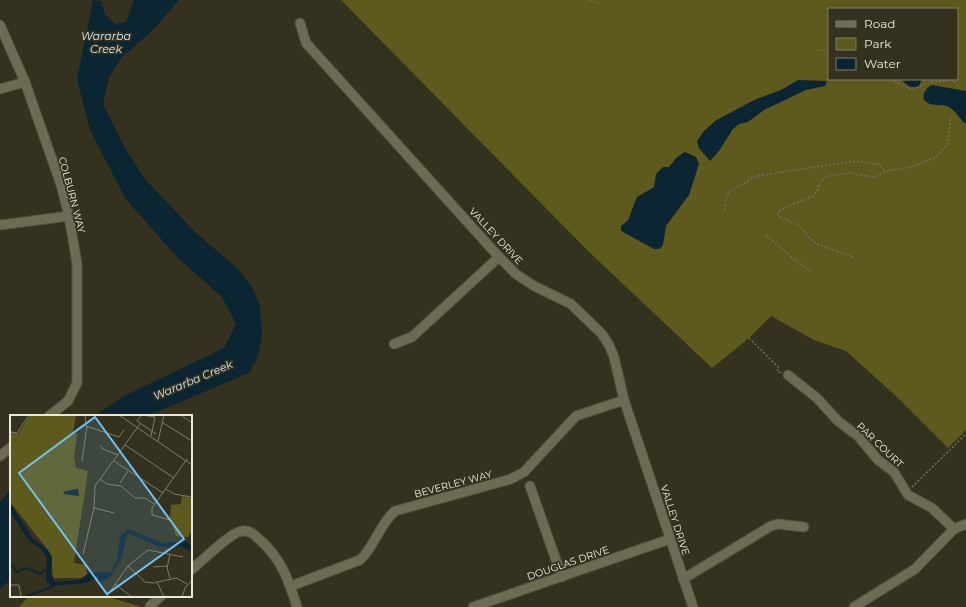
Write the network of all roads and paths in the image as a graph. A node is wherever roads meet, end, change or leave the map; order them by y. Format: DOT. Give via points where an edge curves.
graph roads {
  1 [pos="590,0"];
  2 [pos="600,4"];
  3 [pos="300,23"];
  4 [pos="0,25"];
  5 [pos="819,50"];
  6 [pos="828,51"];
  7 [pos="893,80"];
  8 [pos="952,80"];
  9 [pos="952,80"];
  10 [pos="25,82"];
  11 [pos="960,88"];
  12 [pos="0,89"];
  13 [pos="951,116"];
  14 [pos="886,172"];
  15 [pos="725,210"];
  16 [pos="69,216"];
  17 [pos="0,225"];
  18 [pos="766,235"];
  19 [pos="499,257"];
  20 [pos="854,257"];
  21 [pos="811,271"];
  22 [pos="749,338"];
  23 [pos="394,344"];
  24 [pos="788,375"];
  25 [pos="624,400"];
  26 [pos="50,415"];
  27 [pos="966,434"];
  28 [pos="10,448"];
  29 [pos="0,456"];
  30 [pos="530,486"];
  31 [pos="906,493"];
  32 [pos="966,524"];
  33 [pos="804,527"];
  34 [pos="954,529"];
  35 [pos="670,540"];
  36 [pos="192,569"];
  37 [pos="562,577"];
  38 [pos="683,579"];
  39 [pos="291,586"];
  40 [pos="160,597"];
  41 [pos="150,606"];
  42 [pos="297,607"];
  43 [pos="473,607"];
  44 [pos="693,607"];
  45 [pos="854,607"];
  1 -- 2 [label="path"];
  3 -- 19 [label="street, VALLEY DRIVE" via="306,43"];
  4 -- 10 [label="street, COLBURN WAY"];
  5 -- 6 [label="path"];
  7 -- 8 [label="path" via="912,89 927,83"];
  9 -- 11 [label="path"];
  10 -- 12 [label="street"];
  10 -- 16 [label="street, COLBURN WAY" via="61,185"];
  13 -- 14 [label="path" via="949,140 940,154 919,165"];
  14 -- 15 [label="path" via="878,164 856,161 757,176 730,191 725,201"];
  14 -- 20 [label="path" via="874,177 849,173 827,176 820,182 813,196 783,208 778,213 782,218 800,226 817,244"];
  16 -- 17 [label="street"];
  16 -- 26 [label="street, COLBURN WAY" via="77,264 77,383 68,401"];
  18 -- 21 [label="path"];
  19 -- 23 [label="street" via="412,336"];
  19 -- 25 [label="street, VALLEY DRIVE" via="516,274 534,286 571,304 602,334 614,357"];
  22 -- 24 [label="path" via="778,368 777,371"];
  24 -- 31 [label="street, PAR COURT" via="817,398 838,421 858,436 878,460 894,472"];
  25 -- 35 [label="street, VALLEY DRIVE"];
  25 -- 39 [label="street, BEVERLEY WAY" via="576,416 524,472 511,479 395,511 386,518 367,554 360,560"];
  27 -- 31 [label="path"];
  28 -- 29 [label="street"];
  30 -- 37 [label="street"];
  31 -- 34 [label="street" via="932,508"];
  32 -- 34 [label="street"];
  33 -- 38 [label="street" via="778,524 771,526"];
  34 -- 45 [label="street" via="915,570"];
  35 -- 37 [label="street, DOUGLAS DRIVE"];
  35 -- 38 [label="street, VALLEY DRIVE"];
  36 -- 39 [label="street" via="233,534 251,532 277,558"];
  37 -- 43 [label="street, DOUGLAS DRIVE"];
  38 -- 44 [label="street, VALLEY DRIVE"];
  39 -- 42 [label="street"];
  40 -- 41 [label="street"];
}
